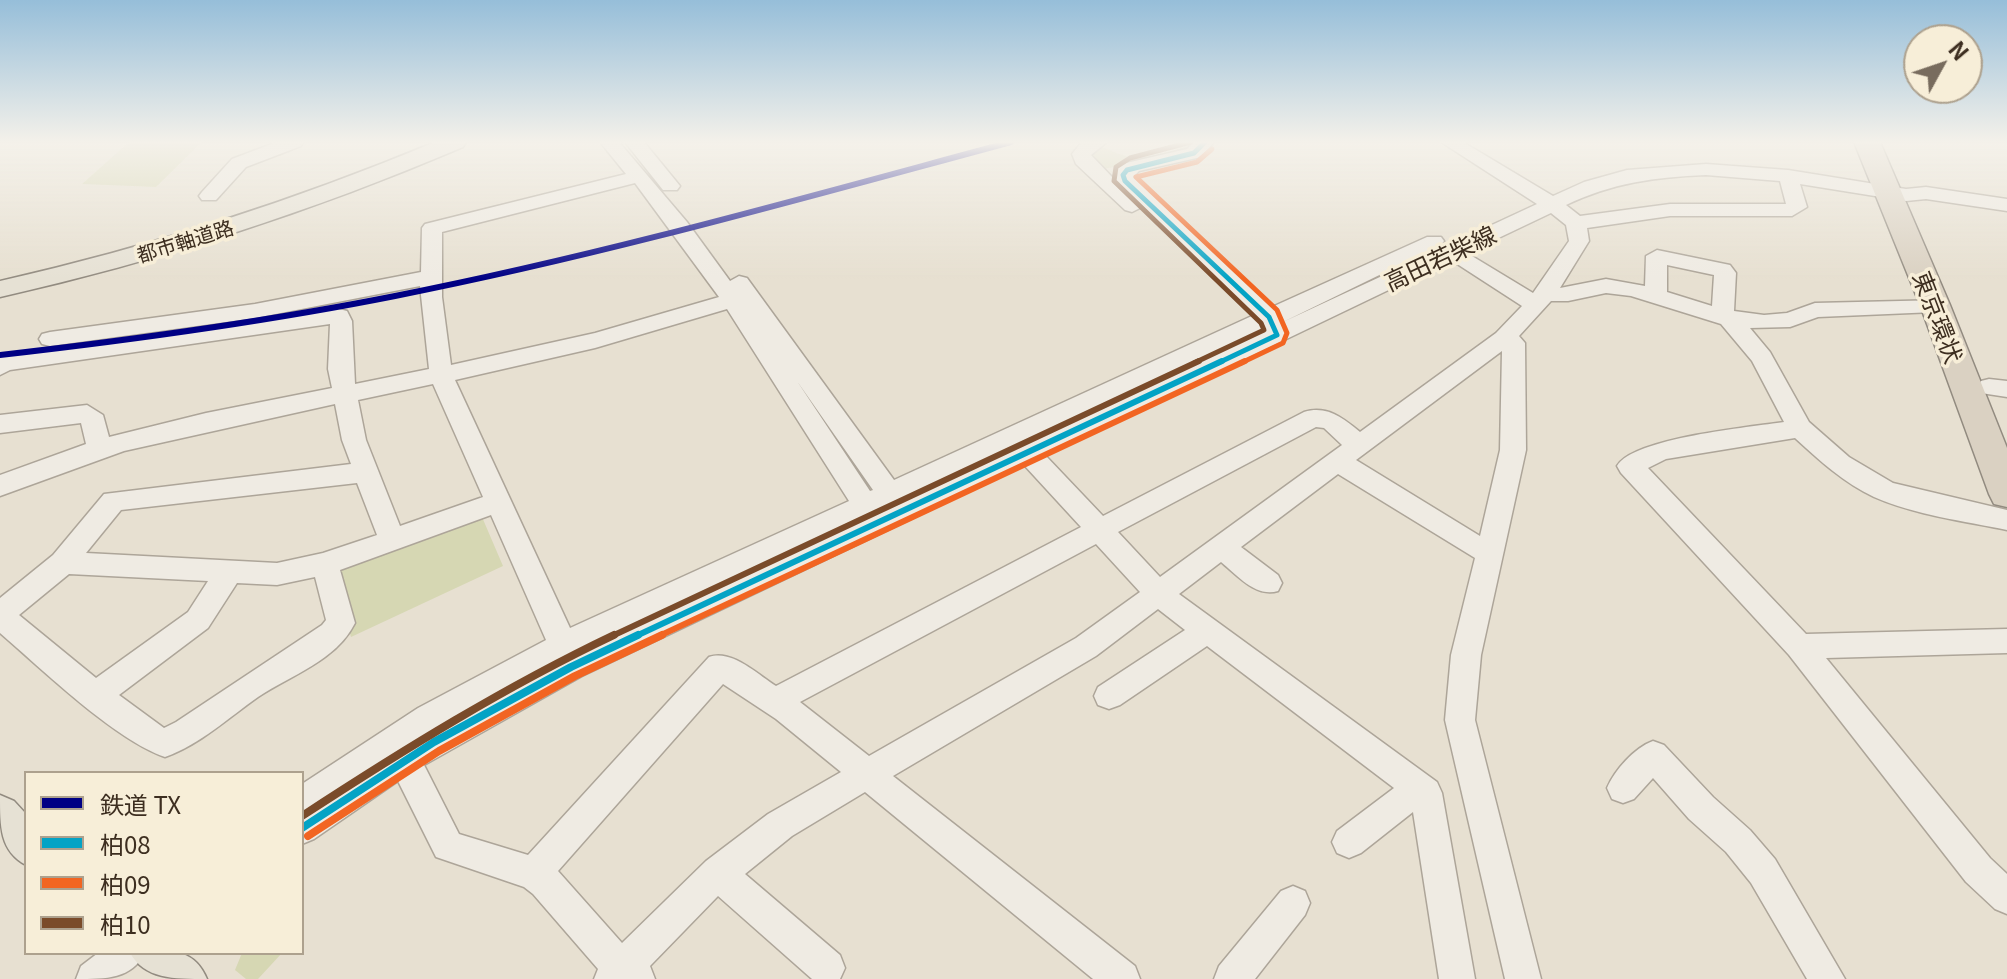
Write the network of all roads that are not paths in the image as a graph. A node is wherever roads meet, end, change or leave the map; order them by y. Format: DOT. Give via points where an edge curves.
graph roads {
  1 [pos="217,188"];
  2 [pos="311,188"];
  3 [pos="340,188"];
  4 [pos="593,188"];
  5 [pos="649,188"];
  6 [pos="665,188"];
  7 [pos="1112,188"];
  8 [pos="1132,188"];
  9 [pos="1526,188"];
  10 [pos="1563,188"];
  11 [pos="1585,188"];
  12 [pos="1791,188"];
  13 [pos="1900,188"];
  14 [pos="209,196"];
  15 [pos="1544,199"];
  16 [pos="2007,205"];
  17 [pos="1576,223"];
  18 [pos="1452,252"];
  19 [pos="431,277"];
  20 [pos="0,278"];
  21 [pos="0,289"];
  22 [pos="1656,297"];
  23 [pos="739,298"];
  24 [pos="1541,299"];
  25 [pos="1935,305"];
  26 [pos="1726,319"];
  27 [pos="1266,326"];
  28 [pos="1504,338"];
  29 [pos="1,364"];
  30 [pos="441,375"];
  31 [pos="1998,388"];
  32 [pos="344,394"];
  33 [pos="0,424"];
  34 [pos="1800,428"];
  35 [pos="2007,430"];
  36 [pos="1360,446"];
  37 [pos="99,448"];
  38 [pos="1028,453"];
  39 [pos="1339,462"];
  40 [pos="367,472"];
  41 [pos="0,486"];
  42 [pos="2007,494"];
  43 [pos="496,503"];
  44 [pos="882,505"];
  45 [pos="2007,520"];
  46 [pos="1098,530"];
  47 [pos="392,540"];
  48 [pos="1222,548"];
  49 [pos="1491,553"];
  50 [pos="63,563"];
  51 [pos="325,564"];
  52 [pos="229,573"];
  53 [pos="1268,583"];
  54 [pos="1160,595"];
  55 [pos="0,615"];
  56 [pos="1207,631"];
  57 [pos="2007,641"];
  58 [pos="563,645"];
  59 [pos="1799,646"];
  60 [pos="95,695"];
  61 [pos="1109,696"];
  62 [pos="778,704"];
  63 [pos="405,757"];
  64 [pos="866,775"];
  65 [pos="1419,788"];
  66 [pos="1623,788"];
  67 [pos="304,802"];
  68 [pos="0,814"];
  69 [pos="304,827"];
  70 [pos="1349,842"];
  71 [pos="24,843"];
  72 [pos="539,868"];
  73 [pos="718,873"];
  74 [pos="2007,897"];
  75 [pos="1293,903"];
  76 [pos="124,955"];
  77 [pos="155,955"];
  78 [pos="827,968"];
  79 [pos="624,975"];
  80 [pos="94,979"];
  81 [pos="185,979"];
  82 [pos="1122,979"];
  83 [pos="1232,979"];
  84 [pos="1457,979"];
  85 [pos="1523,979"];
  86 [pos="1827,979"];
  1 -- 14 [label="street"];
  2 -- 20 [label="main road, 都市軸道路" via="105,253"];
  3 -- 21 [label="main road, 都市軸道路" via="208,235"];
  4 -- 19 [label="street" via="432,228"];
  5 -- 23 [label="street"];
  6 -- 23 [label="street"];
  7 -- 27 [label="street"];
  8 -- 27 [label="street"];
  9 -- 15 [label="street"];
  10 -- 15 [label="street, 高田若柴線"];
  11 -- 15 [label="street, 高田若柴線"];
  12 -- 17 [label="street" via="1797,207 1792,210 1670,210"];
  13 -- 16 [label="street"];
  13 -- 25 [label="highway, 東京環状"];
  13 -- 31 [label="highway, 東京環状"];
  15 -- 17 [label="street"];
  15 -- 18 [label="street, 高田若柴線"];
  15 -- 27 [label="street, 高田若柴線"];
  17 -- 24 [label="street" via="1579,241"];
  18 -- 24 [label="street"];
  18 -- 27 [label="street, 高田若柴線"];
  19 -- 29 [label="street" via="255,311 9,344"];
  19 -- 30 [label="street"];
  22 -- 24 [label="street" via="1603,286"];
  22 -- 26 [label="street"];
  22 -- 26 [label="street" via="1657,256 1722,270"];
  23 -- 30 [label="street" via="617,335"];
  23 -- 44 [label="street"];
  24 -- 28 [label="street"];
  25 -- 26 [label="street" via="1815,310 1782,321"];
  25 -- 42 [label="highway, 東京環状"];
  26 -- 34 [label="street" via="1762,357"];
  27 -- 38 [label="street, 高田若柴線"];
  27 -- 44 [label="street, 高田若柴線"];
  28 -- 36 [label="street"];
  28 -- 49 [label="street" via="1514,343 1513,450"];
  29 -- 32 [label="street" via="339,316"];
  30 -- 32 [label="street"];
  30 -- 43 [label="street"];
  31 -- 35 [label="highway, 東京環状"];
  32 -- 37 [label="street"];
  32 -- 40 [label="street"];
  33 -- 37 [label="street" via="87,414 94,421"];
  34 -- 45 [label="street" via="1840,464 1884,490"];
  34 -- 59 [label="street" via="1661,451 1630,466"];
  36 -- 39 [label="street"];
  36 -- 46 [label="street" via="1331,421 1313,418"];
  37 -- 41 [label="street"];
  38 -- 44 [label="street, 高田若柴線"];
  38 -- 46 [label="street"];
  39 -- 48 [label="street"];
  39 -- 49 [label="street"];
  40 -- 47 [label="street"];
  40 -- 50 [label="street" via="122,497 106,506"];
  43 -- 47 [label="street"];
  43 -- 58 [label="street"];
  44 -- 58 [label="street, 高田若柴線"];
  44 -- 63 [label="street, 高田若柴線"];
  46 -- 54 [label="street"];
  46 -- 62 [label="street" via="790,692"];
  47 -- 51 [label="street"];
  48 -- 53 [label="street"];
  48 -- 54 [label="street"];
  49 -- 85 [label="street" via="1466,655 1460,720"];
  50 -- 52 [label="street"];
  50 -- 55 [label="street"];
  51 -- 52 [label="street" via="277,574"];
  51 -- 60 [label="street" via="341,623 330,638 180,737 165,743 156,740"];
  52 -- 60 [label="street" via="198,620"];
  54 -- 56 [label="street"];
  54 -- 64 [label="street" via="1086,647"];
  55 -- 60 [label="street"];
  56 -- 61 [label="street"];
  56 -- 65 [label="street"];
  57 -- 59 [label="street"];
  58 -- 67 [label="street, 高田若柴線" via="395,737"];
  59 -- 74 [label="street" via="1978,870"];
  62 -- 64 [label="street"];
  62 -- 72 [label="street" via="720,666"];
  63 -- 69 [label="street, 高田若柴線"];
  63 -- 79 [label="street" via="448,846 545,882"];
  64 -- 73 [label="street" via="780,825"];
  64 -- 82 [label="street"];
  65 -- 70 [label="street"];
  65 -- 84 [label="street" via="1426,793"];
  66 -- 86 [label="street" via="1653,755 1763,871"];
  68 -- 71 [label="main road"];
  73 -- 78 [label="street"];
  73 -- 79 [label="street"];
  75 -- 83 [label="street"];
  76 -- 80 [label="street"];
  77 -- 81 [label="main road"];
}
